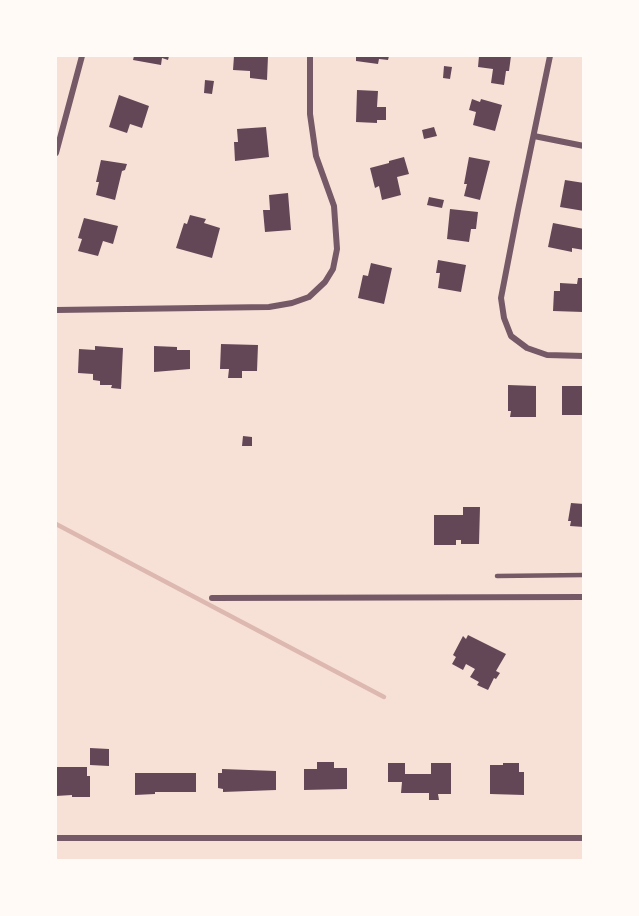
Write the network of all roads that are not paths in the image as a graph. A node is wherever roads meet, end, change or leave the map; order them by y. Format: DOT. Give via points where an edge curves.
graph roads {
  1 [pos="82,56"];
  2 [pos="310,56"];
  3 [pos="550,56"];
  4 [pos="534,136"];
  5 [pos="584,146"];
  6 [pos="56,153"];
  7 [pos="56,310"];
  8 [pos="584,356"];
  9 [pos="584,575"];
  10 [pos="497,576"];
  11 [pos="584,597"];
  12 [pos="212,598"];
  13 [pos="56,838"];
  14 [pos="584,838"];
  1 -- 6 [label="street"];
  2 -- 7 [label="street" via="315,156 334,206 337,249 333,269 325,282 309,297 269,307"];
  3 -- 4 [label="street"];
  4 -- 5 [label="street"];
  4 -- 8 [label="street" via="501,298 504,318 511,336 527,348 547,355"];
  9 -- 10 [label="lane"];
  11 -- 12 [label="street"];
  13 -- 14 [label="street"];
}
